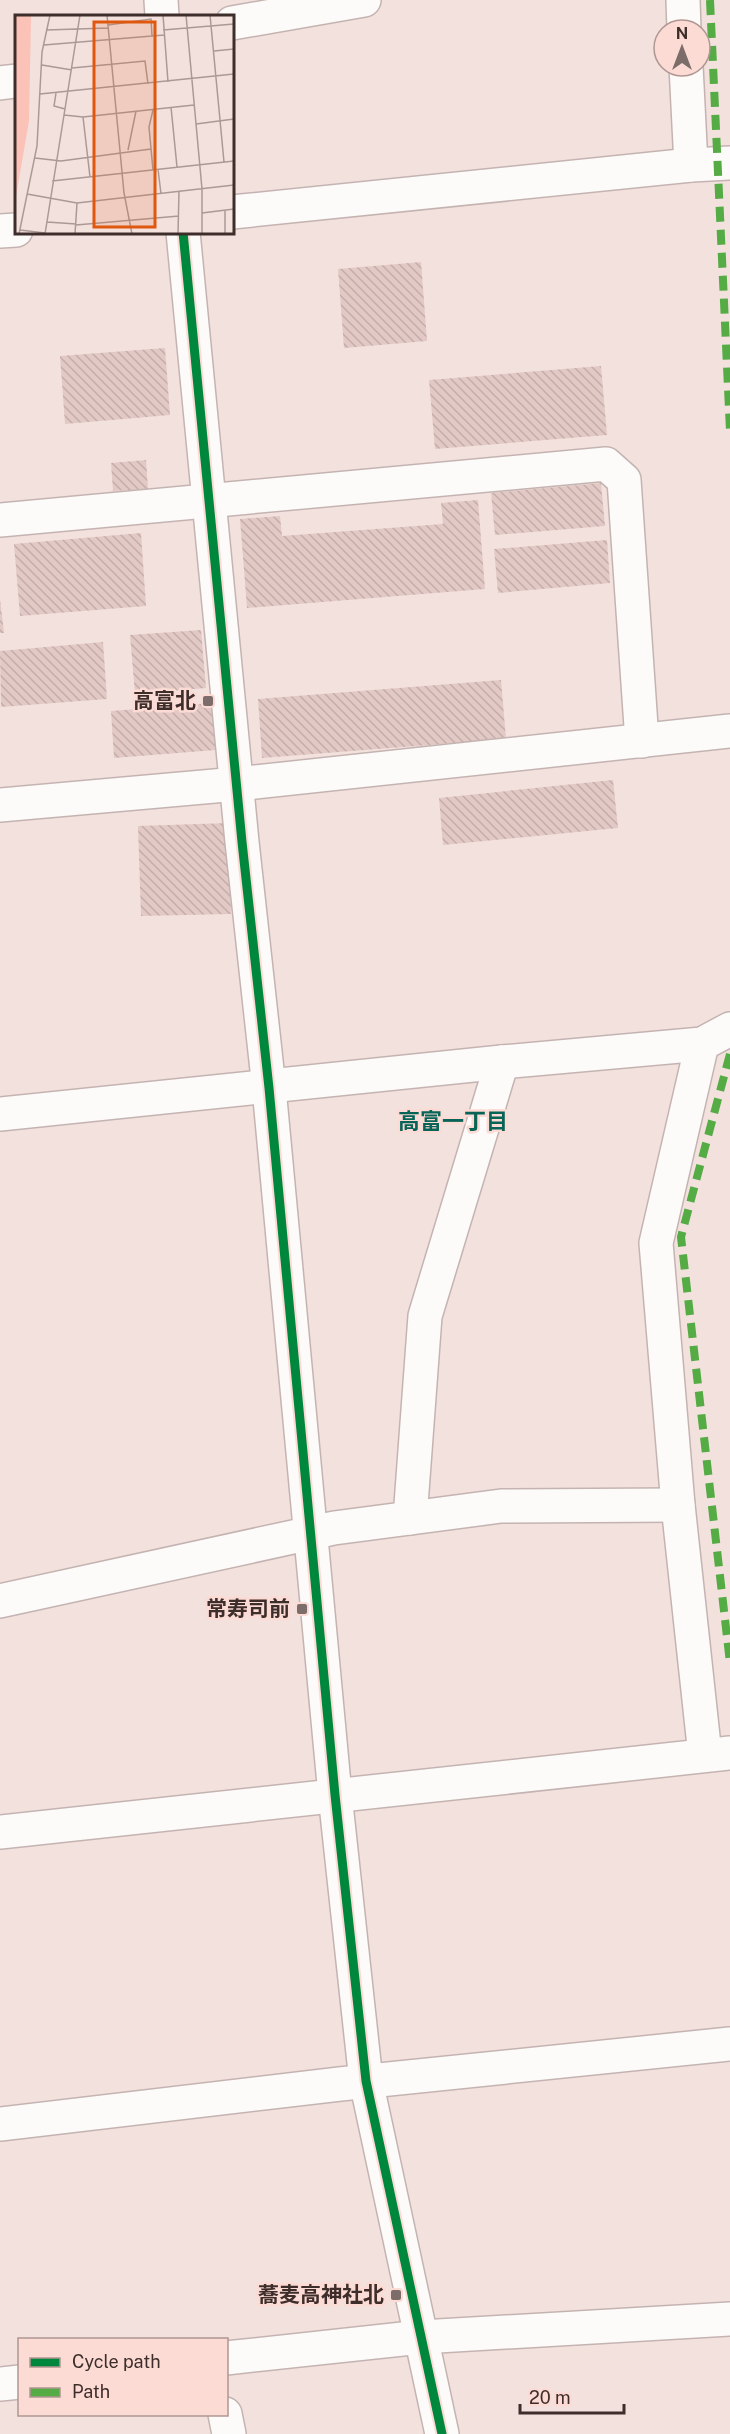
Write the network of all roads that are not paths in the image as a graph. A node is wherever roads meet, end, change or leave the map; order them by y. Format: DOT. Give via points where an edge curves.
graph roads {
  1 [pos="160,0"];
  2 [pos="364,0"];
  3 [pos="683,0"];
  4 [pos="162,15"];
  5 [pos="684,18"];
  6 [pos="234,23"];
  7 [pos="687,78"];
  8 [pos="15,81"];
  9 [pos="0,83"];
  10 [pos="730,163"];
  11 [pos="691,165"];
  12 [pos="234,212"];
  13 [pos="15,230"];
  14 [pos="0,231"];
  15 [pos="183,234"];
  16 [pos="209,501"];
  17 [pos="0,520"];
  18 [pos="730,731"];
  19 [pos="642,741"];
  20 [pos="237,784"];
  21 [pos="0,805"];
  22 [pos="730,1029"];
  23 [pos="702,1044"];
  24 [pos="502,1062"];
  25 [pos="269,1088"];
  26 [pos="0,1114"];
  27 [pos="678,1505"];
  28 [pos="410,1518"];
  29 [pos="311,1532"];
  30 [pos="0,1601"];
  31 [pos="717,1754"];
  32 [pos="334,1795"];
  33 [pos="0,1832"];
  34 [pos="730,2044"];
  35 [pos="366,2081"];
  36 [pos="0,2124"];
  37 [pos="730,2319"];
  38 [pos="421,2337"];
  39 [pos="228,2358"];
  40 [pos="18,2382"];
  41 [pos="0,2384"];
  42 [pos="225,2416"];
  43 [pos="229,2434"];
  44 [pos="442,2434"];
  1 -- 4 [label="street"];
  2 -- 6 [label="street"];
  3 -- 5 [label="street"];
  7 -- 11 [label="street"];
  8 -- 9 [label="street"];
  10 -- 11 [label="street"];
  11 -- 12 [label="street"];
  13 -- 14 [label="street"];
  15 -- 16 [label="street"];
  16 -- 17 [label="street"];
  16 -- 19 [label="street" via="606,464 624,480"];
  16 -- 20 [label="street"];
  18 -- 19 [label="street"];
  19 -- 20 [label="street"];
  20 -- 21 [label="street"];
  20 -- 25 [label="street"];
  22 -- 23 [label="street"];
  23 -- 24 [label="street"];
  23 -- 27 [label="street" via="656,1243"];
  24 -- 25 [label="street"];
  24 -- 28 [label="street" via="425,1316"];
  25 -- 26 [label="street"];
  25 -- 29 [label="street"];
  27 -- 28 [label="street" via="501,1506"];
  27 -- 31 [label="street"];
  28 -- 29 [label="street"];
  29 -- 30 [label="street"];
  29 -- 32 [label="street"];
  31 -- 32 [label="street"];
  32 -- 33 [label="street"];
  32 -- 35 [label="street"];
  34 -- 35 [label="street"];
  35 -- 36 [label="street"];
  35 -- 38 [label="street"];
  37 -- 38 [label="street"];
  38 -- 39 [label="street"];
  38 -- 44 [label="street"];
  40 -- 41 [label="street"];
  42 -- 43 [label="street"];
}
